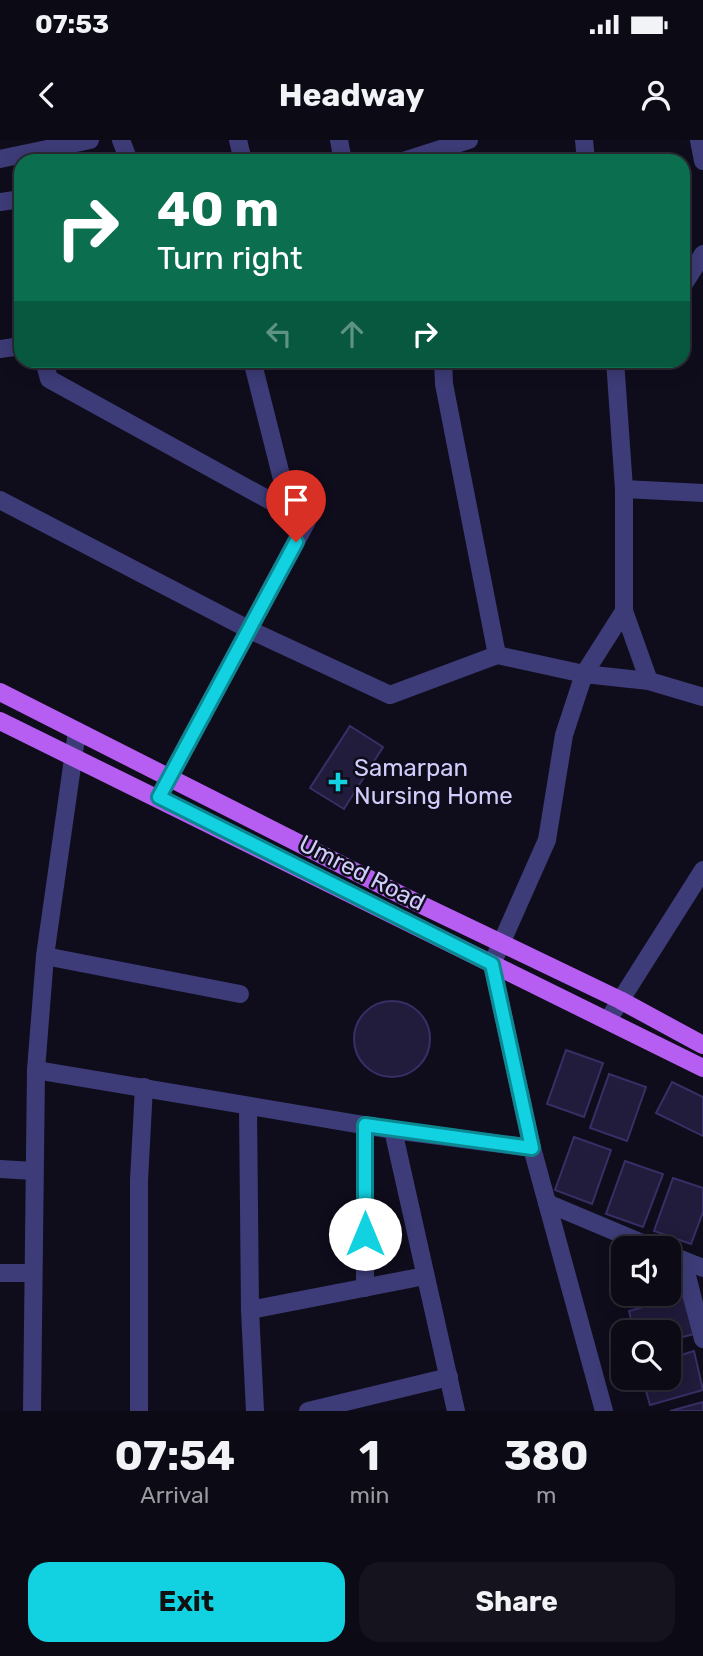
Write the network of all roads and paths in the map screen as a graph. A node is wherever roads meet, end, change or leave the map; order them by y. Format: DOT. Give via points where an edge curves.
graph roads {
  1 [pos="90,140"];
  2 [pos="469,140"];
  3 [pos="699,140"];
  4 [pos="429,151"];
  5 [pos="24,154"];
  6 [pos="703,161"];
  7 [pos="703,254"];
  8 [pos="690,274"];
  9 [pos="46,368"];
  10 [pos="254,368"];
  11 [pos="444,368"];
  12 [pos="616,368"];
  13 [pos="624,489"];
  14 [pos="703,493"];
  15 [pos="0,500"];
  16 [pos="290,511"];
  17 [pos="624,611"];
  18 [pos="250,629"];
  19 [pos="497,655"];
  20 [pos="584,674"];
  21 [pos="649,681"];
  22 [pos="0,692"];
  23 [pos="703,697"];
  24 [pos="0,721"];
  25 [pos="77,731"];
  26 [pos="74,756"];
  27 [pos="170,778"];
  28 [pos="159,797"];
  29 [pos="703,870"];
  30 [pos="502,944"];
  31 [pos="45,956"];
  32 [pos="492,964"];
  33 [pos="240,994"];
  34 [pos="620,1000"];
  35 [pos="608,1020"];
  36 [pos="703,1045"];
  37 [pos="703,1069"];
  38 [pos="36,1070"];
  39 [pos="144,1087"];
  40 [pos="248,1106"];
  41 [pos="365,1125"];
  42 [pos="393,1130"];
  43 [pos="532,1148"];
  44 [pos="0,1169"];
  45 [pos="34,1171"];
  46 [pos="547,1203"];
  47 [pos="625,1236"];
  48 [pos="681,1259"];
  49 [pos="703,1268"];
  50 [pos="681,1272"];
  51 [pos="0,1273"];
  52 [pos="33,1273"];
  53 [pos="425,1276"];
  54 [pos="365,1288"];
  55 [pos="250,1310"];
  56 [pos="703,1339"];
  57 [pos="449,1377"];
  58 [pos="32,1411"];
  59 [pos="139,1411"];
  60 [pos="255,1411"];
  61 [pos="308,1411"];
  62 [pos="456,1411"];
  63 [pos="604,1411"];
  1 -- 5 [label="street"];
  2 -- 4 [label="street"];
  3 -- 6 [label="street"];
  7 -- 8 [label="street"];
  9 -- 16 [label="street" via="49,379"];
  10 -- 16 [label="street"];
  11 -- 19 [label="street"];
  12 -- 13 [label="street"];
  13 -- 14 [label="street"];
  13 -- 17 [label="street"];
  15 -- 18 [label="street"];
  16 -- 18 [label="street" via="307,521"];
  17 -- 20 [label="street"];
  17 -- 21 [label="street"];
  18 -- 19 [label="street" via="390,695"];
  18 -- 27 [label="street"];
  19 -- 20 [label="street"];
  20 -- 21 [label="street"];
  20 -- 30 [label="street" via="564,734 547,840"];
  21 -- 23 [label="street"];
  22 -- 25 [label="main road"];
  24 -- 26 [label="main road, Umred Road"];
  25 -- 26 [label="street"];
  25 -- 27 [label="main road"];
  26 -- 28 [label="main road, Umred Road"];
  26 -- 31 [label="street"];
  27 -- 28 [label="street"];
  27 -- 30 [label="main road"];
  28 -- 32 [label="main road, Umred Road"];
  29 -- 34 [label="street"];
  30 -- 32 [label="street"];
  30 -- 34 [label="main road"];
  31 -- 33 [label="street"];
  31 -- 38 [label="street"];
  32 -- 35 [label="main road, Umred Road"];
  32 -- 43 [label="street"];
  34 -- 35 [label="street"];
  34 -- 36 [label="main road"];
  35 -- 37 [label="main road, Umred Road"];
  38 -- 39 [label="street"];
  38 -- 45 [label="street"];
  39 -- 40 [label="street"];
  39 -- 59 [label="street" via="139,1180"];
  40 -- 41 [label="street"];
  40 -- 55 [label="street"];
  41 -- 42 [label="street"];
  41 -- 54 [label="street"];
  42 -- 43 [label="street"];
  42 -- 53 [label="street"];
  43 -- 46 [label="street"];
  44 -- 45 [label="street"];
  45 -- 52 [label="street"];
  46 -- 47 [label="street"];
  46 -- 63 [label="street"];
  48 -- 49 [label="street"];
  50 -- 56 [label="street"];
  51 -- 52 [label="street"];
  52 -- 58 [label="street"];
  53 -- 54 [label="street"];
  53 -- 57 [label="street"];
  54 -- 55 [label="street"];
  55 -- 60 [label="street"];
  57 -- 61 [label="street"];
  57 -- 62 [label="street"];
}
